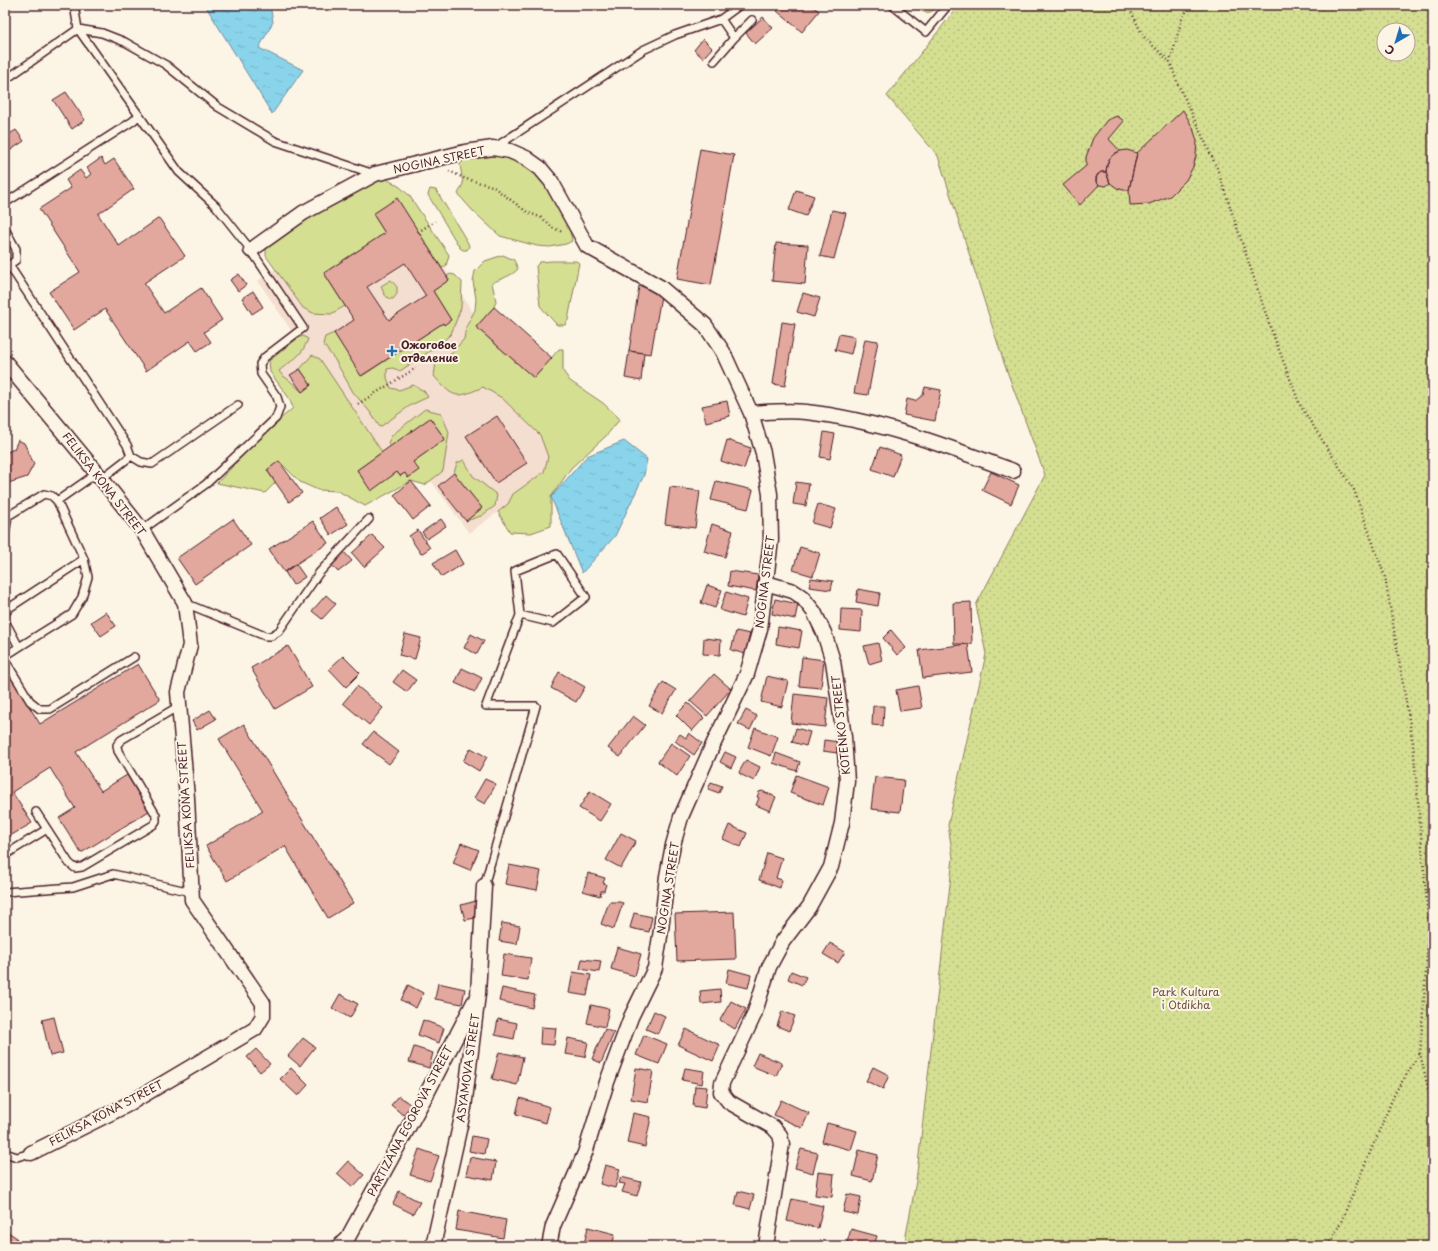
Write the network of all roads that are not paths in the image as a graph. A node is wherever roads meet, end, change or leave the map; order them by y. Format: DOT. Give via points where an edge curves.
graph roads {
  1 [pos="74,5"];
  2 [pos="740,5"];
  3 [pos="892,5"];
  4 [pos="948,5"];
  5 [pos="721,19"];
  6 [pos="752,20"];
  7 [pos="78,29"];
  8 [pos="734,38"];
  9 [pos="714,61"];
  10 [pos="5,80"];
  11 [pos="139,115"];
  12 [pos="493,148"];
  13 [pos="375,174"];
  14 [pos="5,203"];
  15 [pos="5,229"];
  16 [pos="251,250"];
  17 [pos="7,266"];
  18 [pos="5,362"];
  19 [pos="238,405"];
  20 [pos="751,413"];
  21 [pos="131,456"];
  22 [pos="1014,471"];
  23 [pos="99,476"];
  24 [pos="57,501"];
  25 [pos="369,519"];
  26 [pos="142,530"];
  27 [pos="5,534"];
  28 [pos="84,559"];
  29 [pos="766,583"];
  30 [pos="185,603"];
  31 [pos="520,615"];
  32 [pos="5,621"];
  33 [pos="19,647"];
  34 [pos="5,656"];
  35 [pos="134,657"];
  36 [pos="5,660"];
  37 [pos="179,706"];
  38 [pos="36,812"];
  39 [pos="47,828"];
  40 [pos="5,855"];
  41 [pos="484,886"];
  42 [pos="5,892"];
  43 [pos="191,892"];
  44 [pos="478,994"];
  45 [pos="5,1153"];
  46 [pos="31,1153"];
  47 [pos="339,1246"];
  48 [pos="433,1246"];
  49 [pos="549,1246"];
  50 [pos="766,1246"];
  1 -- 7 [label="lane"];
  2 -- 5 [label="lane"];
  3 -- 4 [label="lane" via="926,32"];
  5 -- 8 [label="lane"];
  5 -- 12 [label="lane" via="675,35 643,50"];
  6 -- 8 [label="lane"];
  7 -- 10 [label="lane"];
  7 -- 11 [label="lane"];
  7 -- 13 [label="lane" via="102,33 125,42 166,65 218,107 275,141"];
  8 -- 9 [label="lane"];
  11 -- 14 [label="lane"];
  11 -- 16 [label="lane" via="179,172 216,206"];
  12 -- 13 [label="street, NOGINA STREET" via="465,152"];
  12 -- 20 [label="street, NOGINA STREET" via="510,151 540,168 551,180 587,246 660,287 705,326 723,352"];
  13 -- 16 [label="street, NOGINA STREET" via="303,213"];
  15 -- 17 [label="lane" via="16,249 16,260"];
  16 -- 26 [label="lane" via="303,328 260,364 261,374 277,397 280,407 276,418 206,484"];
  17 -- 21 [label="lane" via="127,445"];
  18 -- 23 [label="street, FELIKSA KONA STREET"];
  19 -- 21 [label="lane" via="152,464 141,462"];
  20 -- 22 [label="street" via="805,412 865,422 929,440"];
  20 -- 29 [label="street, NOGINA STREET" via="763,453 770,494 771,540"];
  21 -- 23 [label="lane"];
  23 -- 24 [label="lane"];
  23 -- 26 [label="street, FELIKSA KONA STREET"];
  24 -- 27 [label="lane" via="52,496 44,494 8,516"];
  24 -- 28 [label="lane"];
  25 -- 30 [label="lane" via="319,573 279,631 271,636 265,636"];
  26 -- 30 [label="street, FELIKSA KONA STREET"];
  28 -- 32 [label="lane" via="9,608 5,614"];
  28 -- 33 [label="lane" via="88,577 82,597 72,614"];
  29 -- 49 [label="street, NOGINA STREET" via="760,629 747,674 680,817 667,876 655,968 631,1017 585,1153 553,1226"];
  29 -- 50 [label="street, KOTENKO STREET" via="793,591 802,597 814,612 824,633 833,661 844,737 847,781 842,823 831,868 810,907 783,941 769,967 754,1015 722,1083 721,1092 729,1102 773,1127 780,1135 782,1144"];
  30 -- 37 [label="street, FELIKSA KONA STREET" via="190,645 178,692"];
  31 -- 31 [label="lane" via="515,571 558,554 586,597 553,623"];
  31 -- 41 [label="lane" via="486,706 536,706"];
  32 -- 33 [label="lane"];
  33 -- 34 [label="lane"];
  35 -- 36 [label="lane" via="50,709 40,709 30,701"];
  37 -- 39 [label="lane" via="121,740 117,746 118,752 156,815 153,825 82,867 75,868 69,863"];
  37 -- 43 [label="street, FELIKSA KONA STREET" via="187,798"];
  38 -- 39 [label="lane"];
  39 -- 40 [label="lane"];
  41 -- 44 [label="street, ASYAMOVA STREET"];
  42 -- 43 [label="lane" via="73,887 113,874"];
  43 -- 46 [label="street, FELIKSA KONA STREET" via="192,900 263,1002 263,1016 255,1029 125,1106"];
  44 -- 47 [label="street, PARTIZANA EGOROVA STREET" via="346,1241"];
  44 -- 48 [label="street, ASYAMOVA STREET" via="464,1108"];
  45 -- 46 [label="lane" via="17,1157"];
}
